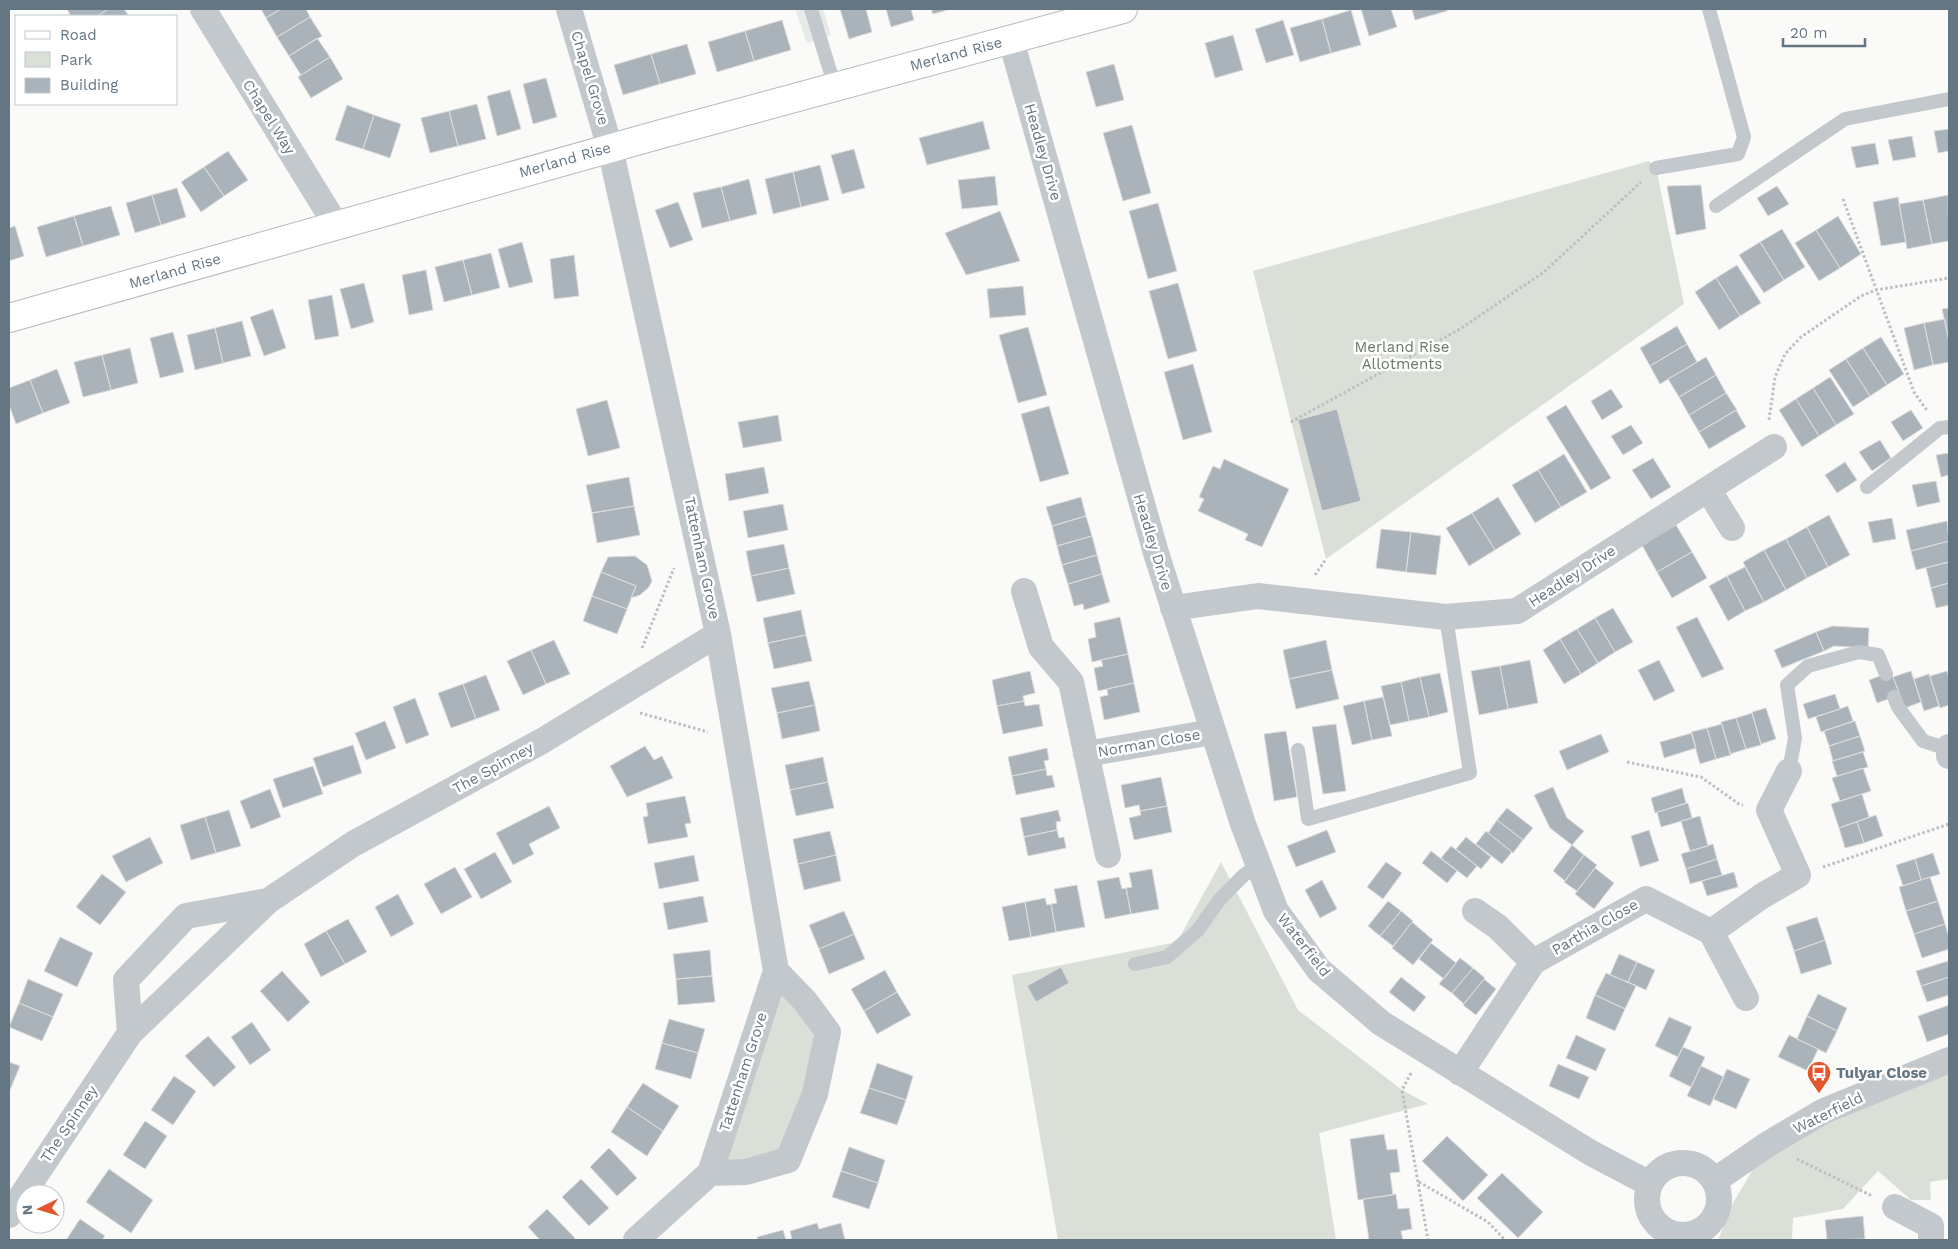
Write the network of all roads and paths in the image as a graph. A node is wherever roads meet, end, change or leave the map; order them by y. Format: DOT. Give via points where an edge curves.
graph roads {
  1 [pos="203,9"];
  2 [pos="569,9"];
  3 [pos="811,9"];
  4 [pos="1123,9"];
  5 [pos="1709,9"];
  6 [pos="1011,40"];
  7 [pos="835,87"];
  8 [pos="1949,99"];
  9 [pos="610,148"];
  10 [pos="1656,168"];
  11 [pos="1844,200"];
  12 [pos="1716,206"];
  13 [pos="336,225"];
  14 [pos="1949,278"];
  15 [pos="1876,290"];
  16 [pos="9,318"];
  17 [pos="1291,422"];
  18 [pos="1945,428"];
  19 [pos="1774,447"];
  20 [pos="1867,487"];
  21 [pos="1708,489"];
  22 [pos="1732,528"];
  23 [pos="675,564"];
  24 [pos="1024,591"];
  25 [pos="1173,608"];
  26 [pos="1446,618"];
  27 [pos="718,634"];
  28 [pos="1886,674"];
  29 [pos="1894,697"];
  30 [pos="629,700"];
  31 [pos="1212,732"];
  32 [pos="736,739"];
  33 [pos="1298,750"];
  34 [pos="1949,750"];
  35 [pos="1086,754"];
  36 [pos="1627,762"];
  37 [pos="1789,771"];
  38 [pos="1769,812"];
  39 [pos="1949,824"];
  40 [pos="1108,855"];
  41 [pos="1258,865"];
  42 [pos="1798,875"];
  43 [pos="268,901"];
  44 [pos="1474,911"];
  45 [pos="1711,932"];
  46 [pos="1533,962"];
  47 [pos="1135,964"];
  48 [pos="776,972"];
  49 [pos="1746,998"];
  50 [pos="130,1033"];
  51 [pos="1424,1050"];
  52 [pos="1949,1060"];
  53 [pos="1460,1073"];
  54 [pos="1768,1144"];
  55 [pos="710,1173"];
  56 [pos="1714,1181"];
  57 [pos="1418,1182"];
  58 [pos="1650,1184"];
  59 [pos="1895,1207"];
  60 [pos="9,1215"];
  61 [pos="1681,1237"];
  62 [pos="636,1240"];
  63 [pos="1428,1240"];
  64 [pos="1505,1240"];
  65 [pos="1932,1240"];
  1 -- 13 [label="street, Chapel Way"];
  2 -- 9 [label="street, Chapel Grove"];
  3 -- 7 [label="lane"];
  4 -- 6 [label="street, Merland Rise"];
  5 -- 10 [label="lane" via="1744,136 1738,154"];
  6 -- 7 [label="street, Merland Rise"];
  6 -- 25 [label="street, Headley Drive"];
  7 -- 9 [label="street, Merland Rise"];
  8 -- 12 [label="lane" via="1845,119"];
  9 -- 13 [label="street, Merland Rise"];
  9 -- 27 [label="street, Tattenham Grove"];
  10 -- 17 [label="path" via="1544,272 1460,329"];
  11 -- 15 [label="path"];
  13 -- 16 [label="street, Merland Rise"];
  14 -- 15 [label="path"];
  15 -- 18 [label="path" via="1914,392"];
  15 -- 19 [label="path" via="1861,296 1801,337 1785,354 1775,377 1770,403 1768,430"];
  18 -- 20 [label="lane"];
  19 -- 21 [label="street, Headley Drive"];
  21 -- 22 [label="street"];
  21 -- 26 [label="street, Headley Drive" via="1517,611"];
  23 -- 30 [label="path"];
  24 -- 35 [label="street, Norman Close" via="1041,646 1071,682"];
  25 -- 26 [label="street, Headley Drive" via="1258,596"];
  25 -- 31 [label="street, Waterfield"];
  26 -- 33 [label="lane" via="1470,773 1308,819"];
  27 -- 30 [label="street, The Spinney"];
  27 -- 32 [label="street, Tattenham Grove"];
  28 -- 37 [label="lane" via="1878,655 1859,652 1808,666 1787,685 1795,738"];
  29 -- 34 [label="lane" via="1923,741"];
  30 -- 32 [label="path"];
  30 -- 43 [label="street, The Spinney" via="542,741 353,844"];
  31 -- 35 [label="street, Norman Close"];
  31 -- 41 [label="street, Waterfield"];
  32 -- 48 [label="street, Tattenham Grove"];
  35 -- 40 [label="street, Norman Close"];
  36 -- 38 [label="path" via="1701,777 1739,804"];
  37 -- 38 [label="street"];
  38 -- 42 [label="street"];
  39 -- 42 [label="path"];
  41 -- 47 [label="lane" via="1220,900 1198,930 1167,957"];
  41 -- 51 [label="street, Waterfield" via="1276,911 1319,970 1381,1022"];
  42 -- 45 [label="street"];
  43 -- 50 [label="street, The Spinney"];
  43 -- 50 [label="street, The Spinney" via="186,916 126,980"];
  44 -- 46 [label="street" via="1498,927"];
  45 -- 46 [label="street, Parthia Close" via="1646,898"];
  45 -- 49 [label="street"];
  46 -- 53 [label="street, Parthia Close"];
  48 -- 55 [label="street, Tattenham Grove"];
  48 -- 55 [label="street" via="805,1001 828,1032 815,1094 788,1160 746,1172"];
  50 -- 60 [label="street, The Spinney"];
  51 -- 53 [label="street, Waterfield"];
  51 -- 57 [label="path" via="1402,1090"];
  52 -- 54 [label="street, Waterfield" via="1824,1111"];
  53 -- 58 [label="street, Waterfield" via="1591,1153"];
  54 -- 56 [label="street, Waterfield"];
  54 -- 59 [label="path"];
  55 -- 62 [label="street, Tattenham Grove"];
  56 -- 58 [label="street" via="1701,1168 1689,1163 1676,1163 1657,1174"];
  56 -- 61 [label="street" via="1718,1206 1711,1221"];
  57 -- 63 [label="path"];
  57 -- 64 [label="path" via="1488,1222"];
  58 -- 61 [label="street" via="1648,1208 1653,1219 1659,1226"];
  59 -- 65 [label="street" via="1931,1226"];
}
